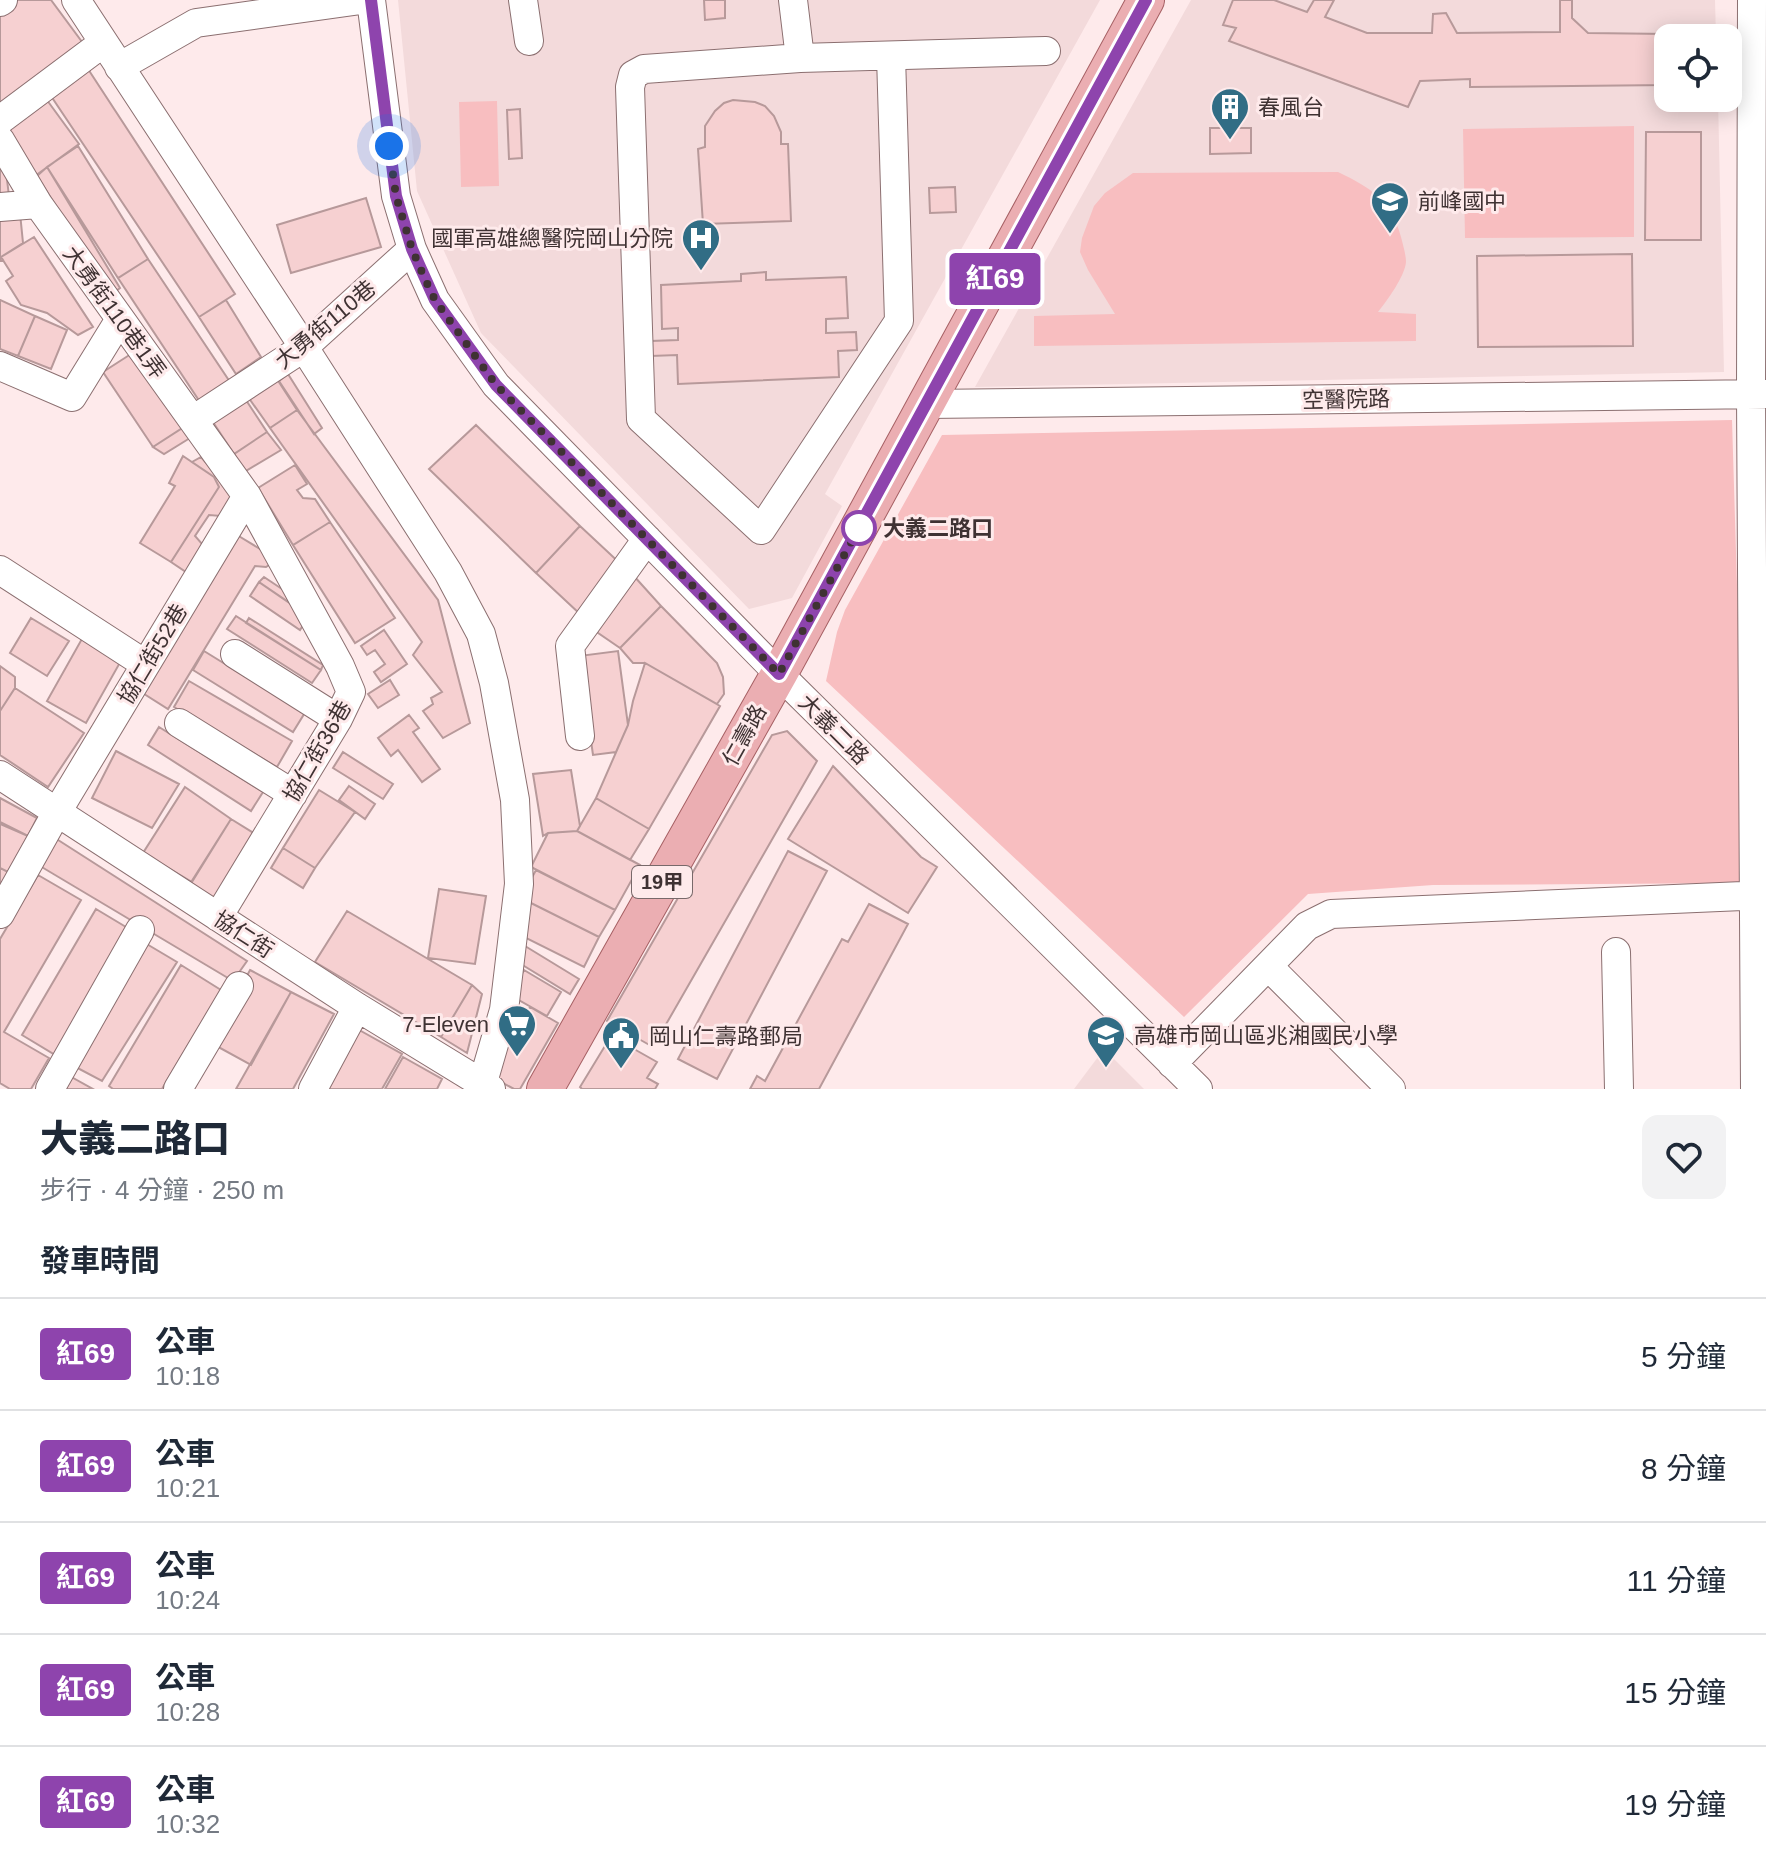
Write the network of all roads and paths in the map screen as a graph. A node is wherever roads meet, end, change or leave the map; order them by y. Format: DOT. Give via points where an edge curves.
graph roads {
  1 [pos="76,0"];
  2 [pos="361,0"];
  3 [pos="371,0"];
  4 [pos="523,0"];
  5 [pos="793,0"];
  6 [pos="1146,0"];
  7 [pos="1757,12"];
  8 [pos="529,41"];
  9 [pos="103,43"];
  10 [pos="1046,51"];
  11 [pos="891,56"];
  12 [pos="800,58"];
  13 [pos="119,67"];
  14 [pos="0,120"];
  15 [pos="0,140"];
  16 [pos="38,204"];
  17 [pos="0,207"];
  18 [pos="412,249"];
  19 [pos="120,319"];
  20 [pos="303,348"];
  21 [pos="0,366"];
  22 [pos="1759,394"];
  23 [pos="926,404"];
  24 [pos="193,420"];
  25 [pos="247,496"];
  26 [pos="647,539"];
  27 [pos="0,570"];
  28 [pos="235,654"];
  29 [pos="1760,655"];
  30 [pos="145,664"];
  31 [pos="779,674"];
  32 [pos="338,719"];
  33 [pos="179,723"];
  34 [pos="580,736"];
  35 [pos="0,775"];
  36 [pos="293,794"];
  37 [pos="57,812"];
  38 [pos="1760,895"];
  39 [pos="0,914"];
  40 [pos="218,917"];
  41 [pos="140,930"];
  42 [pos="1616,952"];
  43 [pos="1268,966"];
  44 [pos="239,986"];
  45 [pos="357,1007"];
  46 [pos="1172,1064"];
  47 [pos="485,1088"];
  48 [pos="50,1089"];
  49 [pos="178,1089"];
  50 [pos="313,1089"];
  51 [pos="545,1089"];
  52 [pos="1198,1089"];
  53 [pos="1391,1089"];
  54 [pos="1619,1089"];
  55 [pos="1755,1089"];
  1 -- 9 [label="street"];
  2 -- 13 [label="street" via="196,23"];
  3 -- 18 [label="street, 大義二路" via="396,196"];
  4 -- 8 [label="street"];
  5 -- 12 [label="street"];
  6 -- 23 [label="main road, 仁壽路 / 19甲"];
  7 -- 22 [label="street"];
  9 -- 13 [label="street"];
  9 -- 14 [label="street"];
  10 -- 11 [label="street"];
  11 -- 12 [label="street"];
  11 -- 12 [label="street" via="899,321 761,530 641,419 630,87 633,75 644,69"];
  13 -- 20 [label="street"];
  15 -- 16 [label="street, 大勇街110巷1弄"];
  16 -- 17 [label="street"];
  16 -- 19 [label="street, 大勇街110巷1弄"];
  18 -- 20 [label="street, 大勇街110巷"];
  18 -- 26 [label="street, 大義二路" via="435,300 496,385"];
  19 -- 21 [label="street" via="72,397"];
  19 -- 24 [label="street, 大勇街110巷1弄"];
  20 -- 24 [label="street, 大勇街110巷"];
  20 -- 47 [label="street" via="448,572 481,634 494,683 515,800 519,884 504,1010"];
  22 -- 23 [label="street, 空醫院路"];
  22 -- 29 [label="street"];
  23 -- 31 [label="main road, 仁壽路 / 19甲"];
  24 -- 25 [label="street, 大勇街110巷1弄"];
  25 -- 30 [label="street, 協仁街52巷"];
  25 -- 32 [label="street, 協仁街36巷" via="351,692"];
  26 -- 31 [label="street, 大義二路"];
  26 -- 34 [label="street" via="570,646"];
  27 -- 30 [label="street"];
  28 -- 32 [label="street"];
  29 -- 38 [label="street"];
  30 -- 37 [label="street, 協仁街52巷"];
  31 -- 46 [label="street, 大義二路"];
  31 -- 51 [label="main road, 仁壽路 / 19甲"];
  32 -- 36 [label="street, 協仁街36巷"];
  33 -- 36 [label="street"];
  35 -- 37 [label="street, 協仁街"];
  36 -- 40 [label="street, 協仁街36巷"];
  37 -- 39 [label="street, 協仁街52巷"];
  37 -- 40 [label="street, 協仁街"];
  38 -- 43 [label="street" via="1331,914 1307,926"];
  38 -- 55 [label="street"];
  40 -- 45 [label="street, 協仁街"];
  41 -- 48 [label="street"];
  42 -- 54 [label="street"];
  43 -- 46 [label="street"];
  43 -- 53 [label="street"];
  44 -- 49 [label="street"];
  45 -- 47 [label="street, 協仁街"];
  45 -- 50 [label="street"];
  46 -- 52 [label="street, 大義二路"];
}
